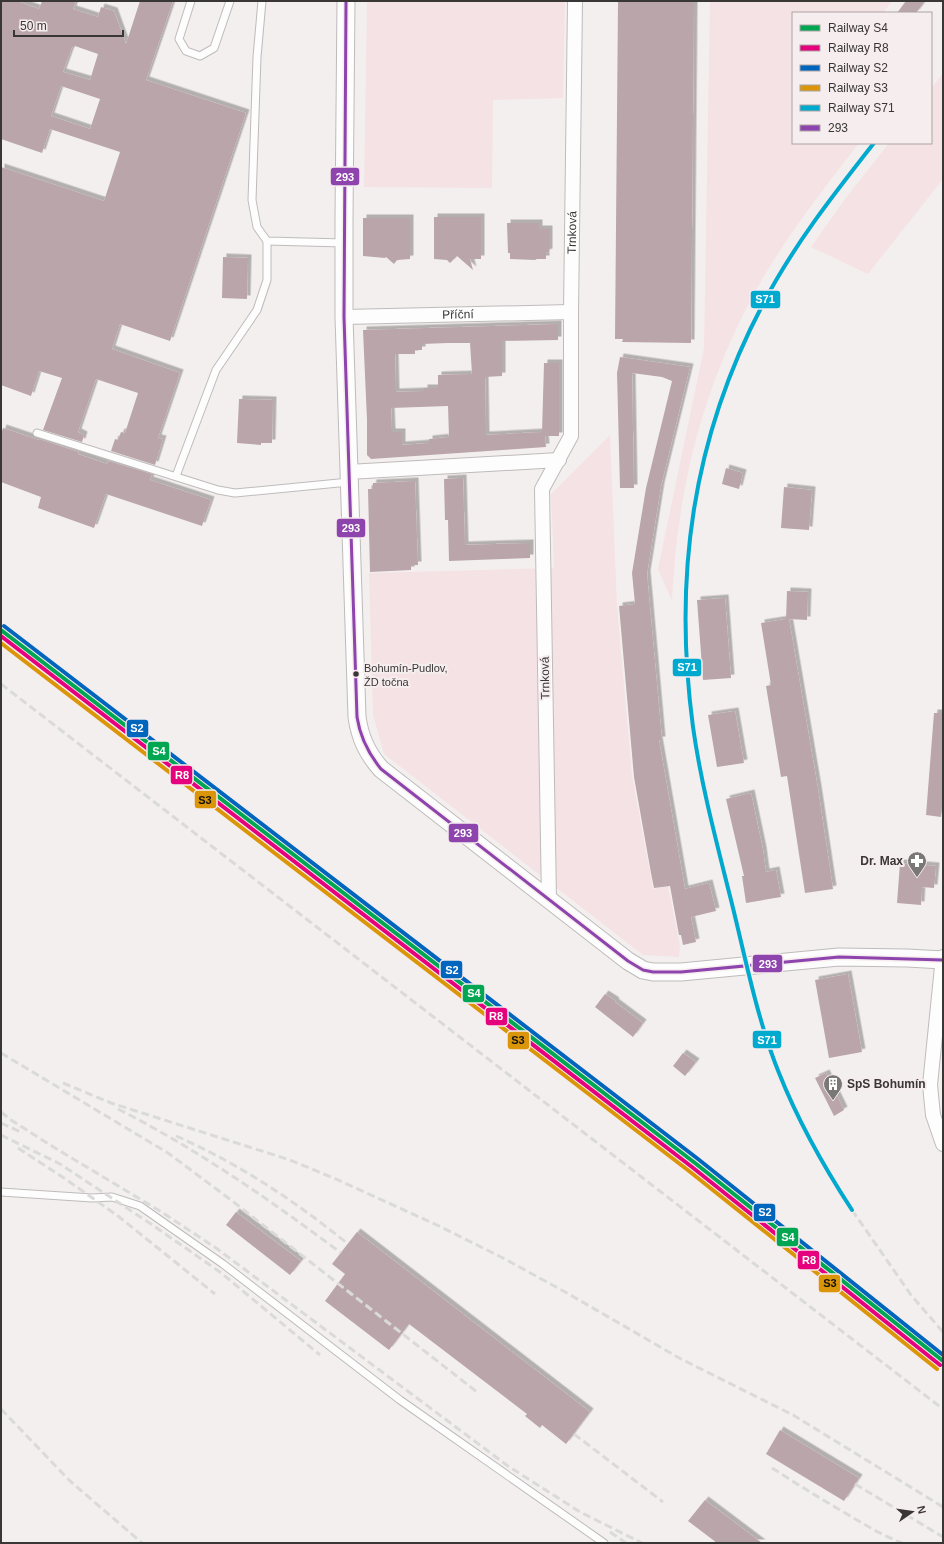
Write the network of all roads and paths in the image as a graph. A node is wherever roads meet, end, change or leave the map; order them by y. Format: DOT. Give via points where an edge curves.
graph roads {
  1 [pos="191,1"];
  2 [pos="230,1"];
  3 [pos="262,1"];
  4 [pos="346,1"];
  5 [pos="575,1"];
  6 [pos="267,241"];
  7 [pos="344,243"];
  8 [pos="571,312"];
  9 [pos="344,317"];
  10 [pos="37,433"];
  11 [pos="559,460"];
  12 [pos="176,476"];
  13 [pos="349,477"];
  14 [pos="550,900"];
  15 [pos="943,959"];
  16 [pos="943,1144"];
  17 [pos="1,1192"];
  18 [pos="604,1543"];
  1 -- 2 [label="lane" via="179,39 186,51 200,56 214,48"];
  3 -- 6 [label="lane" via="257,57 252,200 257,227"];
  4 -- 7 [label="street"];
  5 -- 8 [label="street, Trnková"];
  6 -- 7 [label="lane"];
  6 -- 12 [label="lane" via="267,280 257,310 216,370"];
  7 -- 9 [label="street"];
  8 -- 9 [label="street, Příční"];
  8 -- 11 [label="street, Trnková" via="571,436"];
  9 -- 13 [label="street"];
  10 -- 12 [label="lane"];
  11 -- 13 [label="street"];
  11 -- 14 [label="street, Trnková" via="542,489"];
  12 -- 13 [label="lane" via="218,490 235,492"];
  13 -- 14 [label="street" via="356,711 358,728 366,749 381,769"];
  14 -- 15 [label="street" via="636,967 653,972 681,972 838,957"];
  15 -- 16 [label="street" via="930,1085 933,1114"];
  17 -- 18 [label="lane" via="112,1197 140,1206 223,1264 400,1400"];
}
